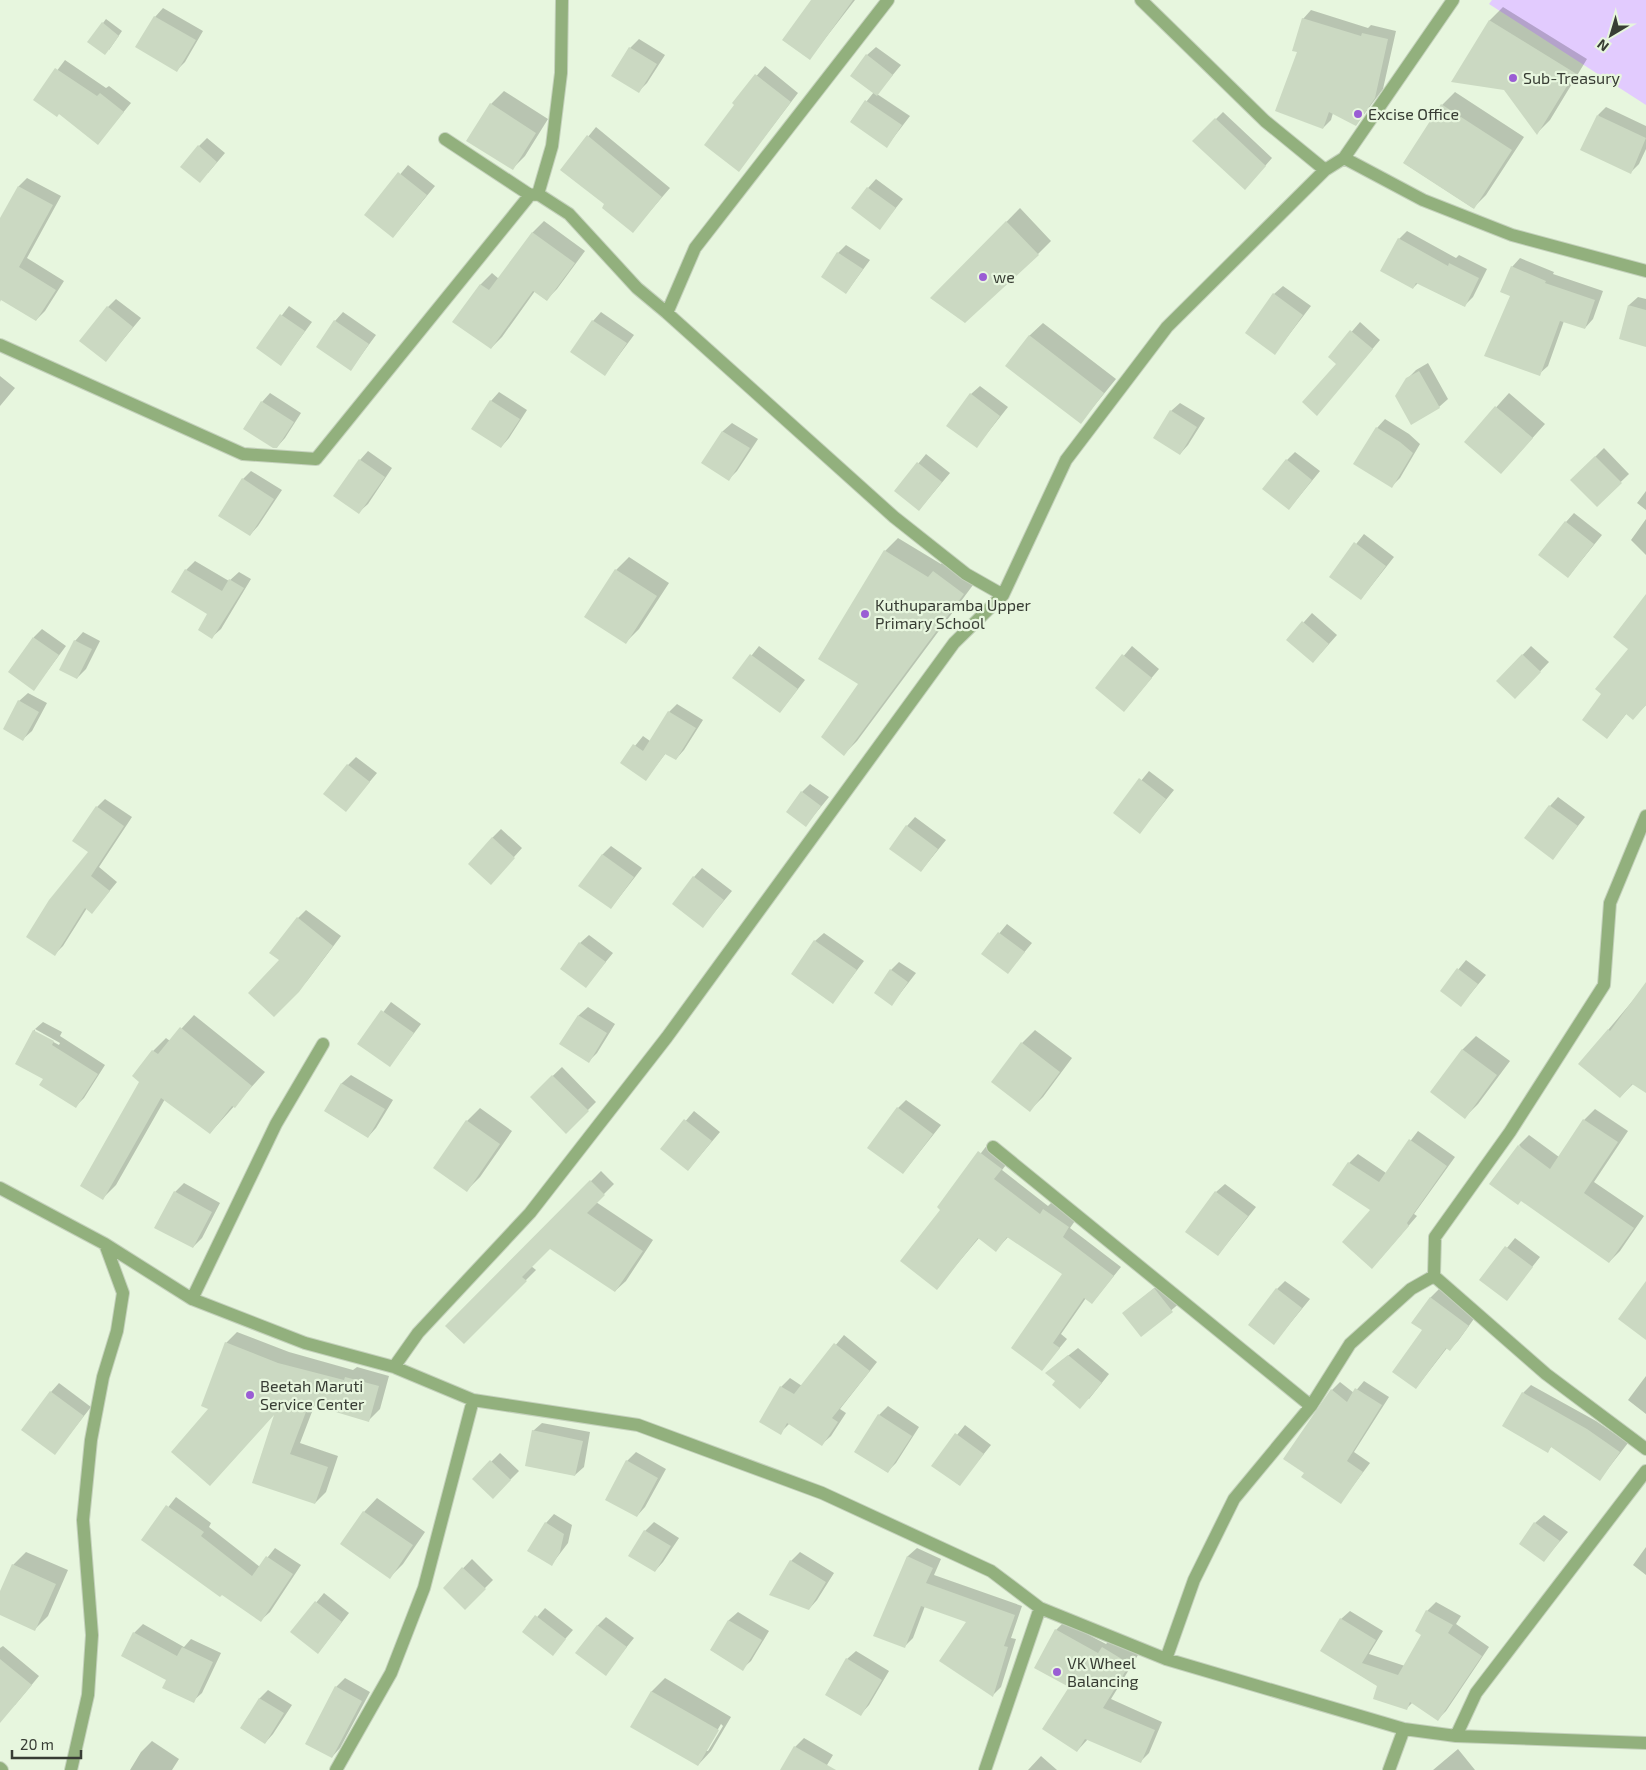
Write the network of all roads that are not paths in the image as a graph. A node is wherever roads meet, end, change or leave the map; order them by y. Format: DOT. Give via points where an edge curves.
graph roads {
  1 [pos="562,0"];
  2 [pos="888,0"];
  3 [pos="1141,0"];
  4 [pos="1452,0"];
  5 [pos="445,140"];
  6 [pos="1344,158"];
  7 [pos="1325,170"];
  8 [pos="534,194"];
  9 [pos="1646,271"];
  10 [pos="668,313"];
  11 [pos="0,345"];
  12 [pos="1003,595"];
  13 [pos="1646,816"];
  14 [pos="323,1044"];
  15 [pos="993,1147"];
  16 [pos="0,1188"];
  17 [pos="105,1244"];
  18 [pos="1434,1276"];
  19 [pos="192,1299"];
  20 [pos="394,1367"];
  21 [pos="472,1400"];
  22 [pos="1311,1406"];
  23 [pos="1646,1450"];
  24 [pos="1646,1471"];
  25 [pos="1040,1608"];
  26 [pos="1166,1659"];
  27 [pos="1404,1729"];
  28 [pos="1456,1736"];
  29 [pos="1646,1743"];
  30 [pos="71,1770"];
  31 [pos="336,1770"];
  32 [pos="985,1770"];
  33 [pos="1389,1770"];
  1 -- 8 [label="street" via="561,73 552,146"];
  2 -- 10 [label="street" via="695,248"];
  3 -- 7 [label="street" via="1265,121"];
  4 -- 6 [label="street"];
  5 -- 8 [label="street"];
  6 -- 7 [label="street"];
  6 -- 9 [label="street" via="1423,200 1512,235"];
  7 -- 12 [label="street" via="1167,327 1084,436 1066,460"];
  8 -- 10 [label="street" via="569,214 637,288"];
  8 -- 11 [label="street" via="316,459 243,454"];
  10 -- 12 [label="street" via="894,517 966,574"];
  12 -- 20 [label="street" via="954,642 668,1037 530,1213 418,1332"];
  13 -- 18 [label="street" via="1610,903 1604,985 1510,1132 1435,1237"];
  14 -- 19 [label="street" via="276,1124"];
  15 -- 22 [label="street"];
  16 -- 17 [label="street"];
  17 -- 19 [label="street"];
  17 -- 30 [label="street" via="123,1293 91,1440 84,1520 92,1635 88,1695"];
  18 -- 22 [label="street" via="1411,1289 1350,1344"];
  18 -- 23 [label="street" via="1546,1374"];
  19 -- 20 [label="street" via="305,1343"];
  20 -- 21 [label="street"];
  21 -- 25 [label="street" via="638,1425 822,1493 991,1571"];
  21 -- 31 [label="street" via="424,1588 391,1673"];
  22 -- 26 [label="street" via="1234,1499 1194,1580"];
  24 -- 28 [label="street" via="1476,1694"];
  25 -- 26 [label="street"];
  25 -- 32 [label="street"];
  26 -- 27 [label="street"];
  27 -- 28 [label="street"];
  27 -- 33 [label="street"];
  28 -- 29 [label="street"];
}
